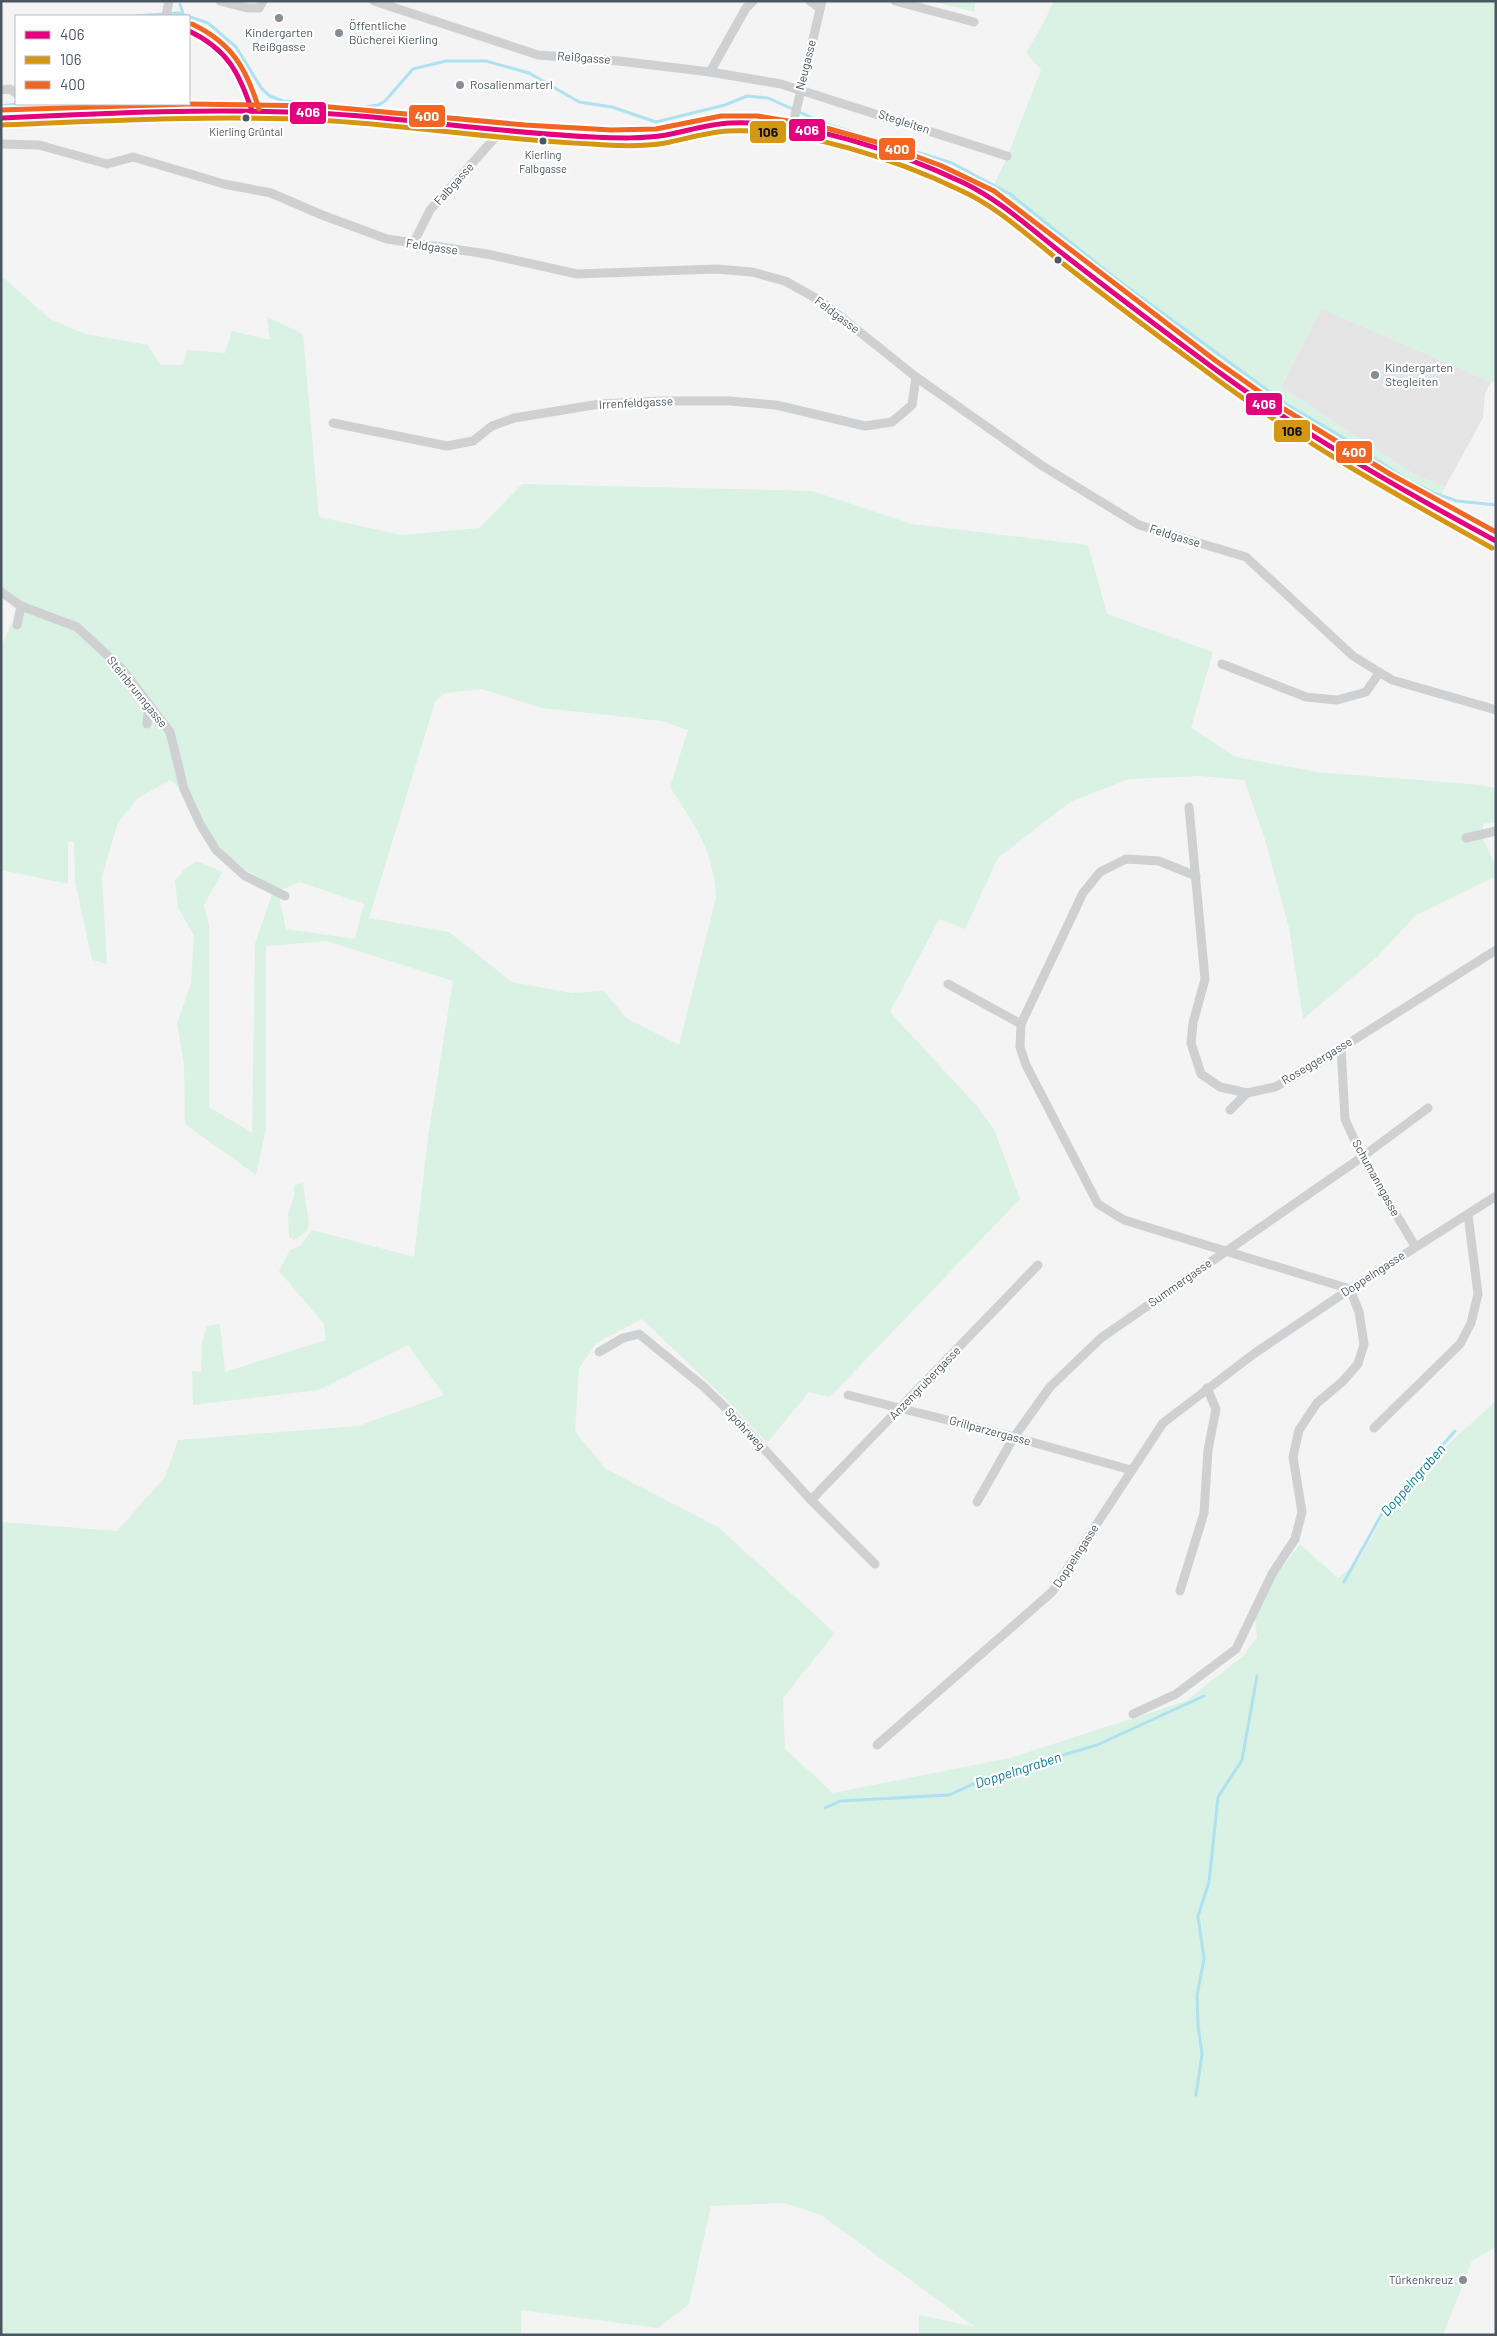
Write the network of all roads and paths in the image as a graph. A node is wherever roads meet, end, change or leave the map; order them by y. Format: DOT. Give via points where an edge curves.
graph roads {
  1 [pos="220,1"];
  2 [pos="263,1"];
  3 [pos="374,1"];
  4 [pos="753,1"];
  5 [pos="810,1"];
  6 [pos="895,1"];
  7 [pos="821,4"];
  8 [pos="974,22"];
  9 [pos="190,31"];
  10 [pos="710,72"];
  11 [pos="1,90"];
  12 [pos="15,92"];
  13 [pos="799,95"];
  14 [pos="32,108"];
  15 [pos="52,110"];
  16 [pos="252,111"];
  17 [pos="1,118"];
  18 [pos="792,128"];
  19 [pos="502,130"];
  20 [pos="1,144"];
  21 [pos="1007,156"];
  22 [pos="414,244"];
  23 [pos="916,377"];
  24 [pos="334,423"];
  25 [pos="1496,540"];
  26 [pos="1,592"];
  27 [pos="21,606"];
  28 [pos="17,625"];
  29 [pos="1222,664"];
  30 [pos="1379,673"];
  31 [pos="149,704"];
  32 [pos="1496,710"];
  33 [pos="147,724"];
  34 [pos="1189,808"];
  35 [pos="1496,831"];
  36 [pos="1466,838"];
  37 [pos="1196,876"];
  38 [pos="285,896"];
  39 [pos="1496,950"];
  40 [pos="948,984"];
  41 [pos="1021,1024"];
  42 [pos="1341,1047"];
  43 [pos="1247,1093"];
  44 [pos="1428,1108"];
  45 [pos="1230,1110"];
  46 [pos="1362,1157"];
  47 [pos="1496,1196"];
  48 [pos="1468,1215"];
  49 [pos="1416,1246"];
  50 [pos="1226,1250"];
  51 [pos="1038,1265"];
  52 [pos="1350,1289"];
  53 [pos="599,1352"];
  54 [pos="1206,1388"];
  55 [pos="848,1395"];
  56 [pos="901,1407"];
  57 [pos="1374,1428"];
  58 [pos="1014,1437"];
  59 [pos="1132,1470"];
  60 [pos="811,1500"];
  61 [pos="977,1502"];
  62 [pos="875,1564"];
  63 [pos="1180,1591"];
  64 [pos="1132,1714"];
  65 [pos="877,1745"];
  1 -- 2 [label="street" via="247,8 259,8"];
  3 -- 10 [label="street, Reißgasse" via="538,55"];
  4 -- 10 [label="street"];
  5 -- 7 [label="street"];
  6 -- 8 [label="street"];
  7 -- 13 [label="street, Neugasse"];
  9 -- 16 [label="street" via="215,43 226,55 243,85"];
  10 -- 13 [label="street, Reißgasse" via="770,82"];
  11 -- 12 [label="street"];
  13 -- 18 [label="street, Neugasse"];
  13 -- 21 [label="street, Stegleiten"];
  14 -- 15 [label="main road"];
  14 -- 17 [label="main road"];
  15 -- 16 [label="main road"];
  16 -- 19 [label="main road" via="318,113"];
  18 -- 19 [label="main road" via="732,123 644,137"];
  18 -- 25 [label="main road" via="910,161 984,194 1277,413 1396,488"];
  19 -- 22 [label="street, Falbgasse" via="430,210"];
  20 -- 22 [label="street, Feldgasse" via="39,145 107,164 133,157 224,184 271,192 387,239"];
  22 -- 23 [label="street, Feldgasse" via="487,254 577,274 716,269 752,272 785,281 821,301"];
  23 -- 24 [label="street, Irrenfeldgasse" via="912,405 892,422 865,426 776,405 730,401 600,404 514,418 492,426 473,441 447,446"];
  23 -- 30 [label="street, Feldgasse" via="1041,465 1139,525 1246,557 1353,656"];
  26 -- 27 [label="street, Steinbrunngasse"];
  27 -- 28 [label="street"];
  27 -- 31 [label="street, Steinbrunngasse" via="77,627 122,669"];
  29 -- 30 [label="street" via="1306,697 1337,700 1366,692"];
  30 -- 32 [label="street, Feldgasse" via="1392,680"];
  31 -- 33 [label="street"];
  31 -- 38 [label="street, Steinbrunngasse" via="170,732 184,789 216,850 244,876"];
  34 -- 37 [label="street, Roseggergasse"];
  35 -- 36 [label="street"];
  37 -- 41 [label="street" via="1159,861 1126,860 1100,872 1083,893"];
  37 -- 43 [label="street, Roseggergasse" via="1205,979 1191,1043 1201,1074 1220,1087"];
  39 -- 42 [label="street, Roseggergasse"];
  40 -- 41 [label="street"];
  41 -- 50 [label="street" via="1020,1047 1026,1066 1098,1204 1124,1220"];
  42 -- 43 [label="street, Roseggergasse" via="1275,1087"];
  42 -- 46 [label="street, Schumanngasse" via="1345,1119"];
  43 -- 45 [label="street"];
  44 -- 46 [label="street, Summergasse"];
  46 -- 49 [label="street, Schumanngasse"];
  46 -- 50 [label="street, Summergasse"];
  47 -- 48 [label="street, Doppelngasse"];
  48 -- 49 [label="street, Doppelngasse"];
  48 -- 57 [label="street" via="1478,1294 1471,1323 1460,1344"];
  49 -- 52 [label="street, Doppelngasse"];
  50 -- 52 [label="street"];
  50 -- 58 [label="street, Summergasse" via="1101,1338 1050,1387"];
  51 -- 56 [label="street, Anzengrubergasse"];
  52 -- 54 [label="street, Doppelngasse"];
  52 -- 64 [label="street" via="1359,1312 1364,1344 1358,1364 1317,1403 1299,1430 1294,1457 1302,1512 1295,1539 1272,1574 1236,1649 1176,1694"];
  53 -- 60 [label="street, Spohrweg" via="623,1338 639,1334 704,1387"];
  54 -- 59 [label="street, Doppelngasse" via="1163,1423"];
  54 -- 63 [label="street" via="1216,1409 1208,1450 1204,1513"];
  55 -- 56 [label="street, Grillparzergasse"];
  56 -- 58 [label="street, Grillparzergasse"];
  56 -- 60 [label="street, Anzengrubergasse"];
  58 -- 59 [label="street, Grillparzergasse"];
  58 -- 61 [label="street, Summergasse"];
  59 -- 65 [label="street, Doppelngasse" via="1052,1592"];
  60 -- 62 [label="street, Spohrweg"];
}
